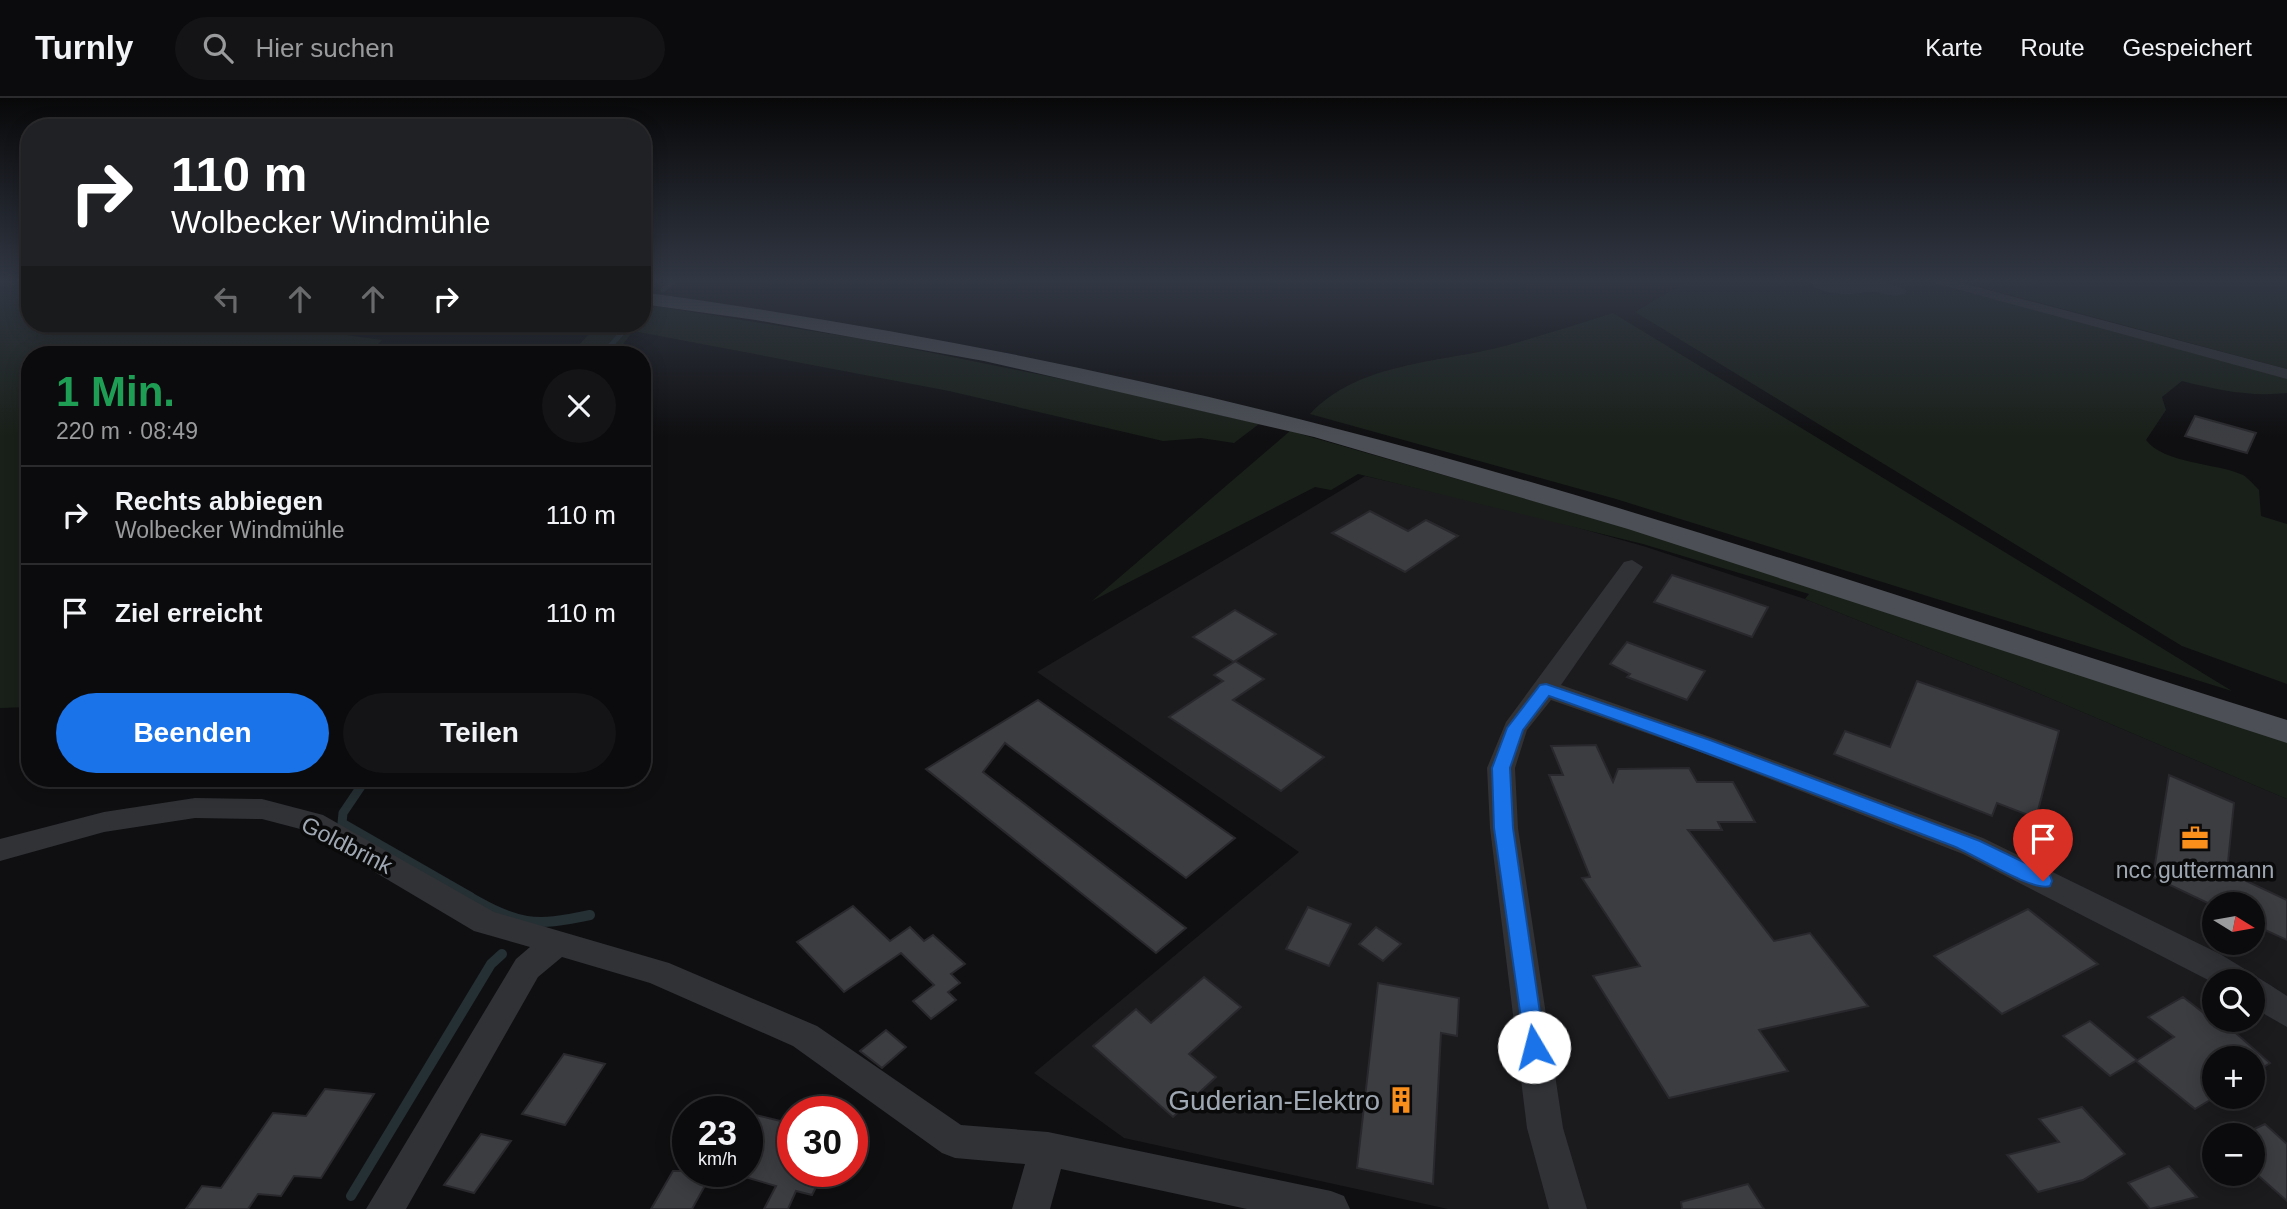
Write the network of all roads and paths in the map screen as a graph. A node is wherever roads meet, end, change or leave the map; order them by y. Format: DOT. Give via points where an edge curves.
graph roads {
  1 [pos="878,333"];
  2 [pos="2131,333"];
  3 [pos="2287,374"];
  4 [pos="1632,567"];
  5 [pos="1546,689"];
  6 [pos="2287,732"];
  7 [pos="0,850"];
  8 [pos="557,943"];
  9 [pos="2218,969"];
  10 [pos="2265,999"];
  11 [pos="2287,1013"];
  12 [pos="1048,1149"];
  13 [pos="385,1209"];
  14 [pos="1031,1209"];
  15 [pos="1331,1209"];
  16 [pos="1568,1209"];
  1 -- 6 [label="main road" via="1119,384 1365,444 1557,498"];
  2 -- 3 [label="street"];
  4 -- 5 [label="street"];
  5 -- 9 [label="street" via="1973,846"];
  5 -- 16 [label="street" via="1515,728 1501,768 1545,1128"];
  7 -- 8 [label="street, Goldbrink" via="117,820 195,808 262,809 313,822 485,922"];
  8 -- 12 [label="street, Goldbrink" via="659,972 805,1036 955,1141"];
  8 -- 13 [label="street" via="527,968"];
  10 -- 11 [label="street"];
  12 -- 14 [label="street"];
  12 -- 15 [label="street, Goldbrink"];
}
